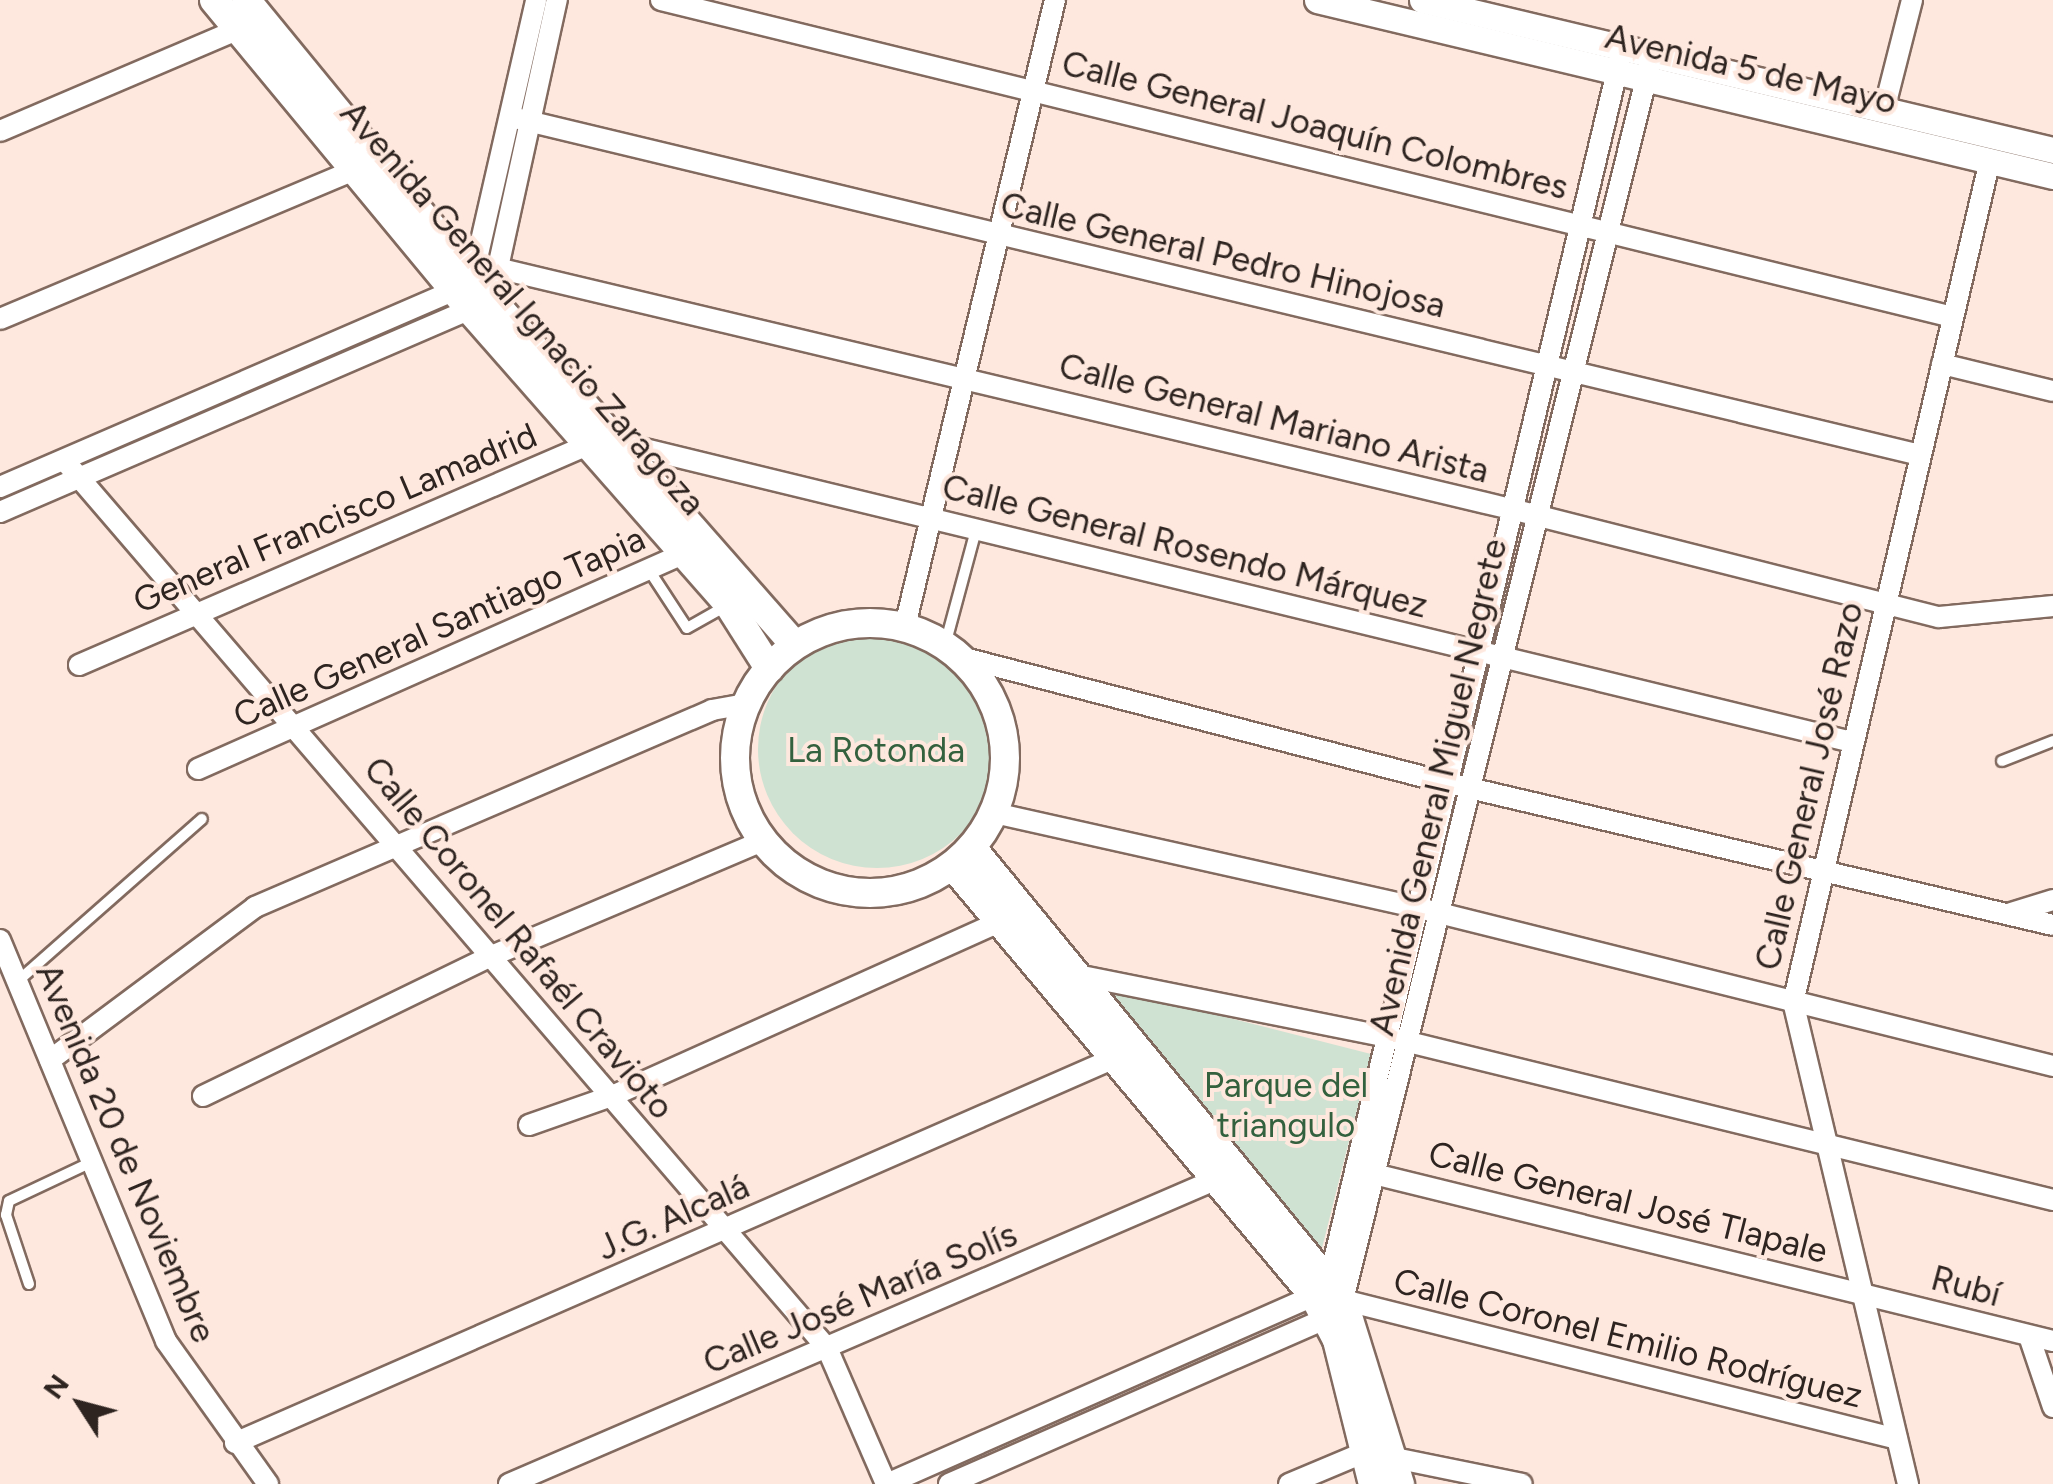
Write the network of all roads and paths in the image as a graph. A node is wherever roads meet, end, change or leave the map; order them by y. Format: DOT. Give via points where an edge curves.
graph roads {
  1 [pos="214,0"];
  2 [pos="536,0"];
  3 [pos="557,0"];
  4 [pos="661,0"];
  5 [pos="1054,0"];
  6 [pos="1317,0"];
  7 [pos="1422,0"];
  8 [pos="1912,0"];
  9 [pos="249,16"];
  10 [pos="1486,28"];
  11 [pos="1620,60"];
  12 [pos="1649,67"];
  13 [pos="1034,88"];
  14 [pos="1796,104"];
  15 [pos="1884,110"];
  16 [pos="521,120"];
  17 [pos="0,131"];
  18 [pos="2053,150"];
  19 [pos="1990,160"];
  20 [pos="367,165"];
  21 [pos="2053,176"];
  22 [pos="1580,225"];
  23 [pos="1608,231"];
  24 [pos="998,236"];
  25 [pos="478,285"];
  26 [pos="1953,318"];
  27 [pos="0,320"];
  28 [pos="1546,364"];
  29 [pos="1942,364"];
  30 [pos="1572,371"];
  31 [pos="964,377"];
  32 [pos="2053,391"];
  33 [pos="620,442"];
  34 [pos="590,444"];
  35 [pos="1920,455"];
  36 [pos="64,460"];
  37 [pos="80,478"];
  38 [pos="0,487"];
  39 [pos="1511,508"];
  40 [pos="0,512"];
  41 [pos="1537,515"];
  42 [pos="931,516"];
  43 [pos="976,528"];
  44 [pos="696,548"];
  45 [pos="648,570"];
  46 [pos="728,604"];
  47 [pos="1884,604"];
  48 [pos="2053,606"];
  49 [pos="197,613"];
  50 [pos="905,626"];
  51 [pos="794,645"];
  52 [pos="954,652"];
  53 [pos="1478,652"];
  54 [pos="1503,658"];
  55 [pos="78,665"];
  56 [pos="769,668"];
  57 [pos="746,704"];
  58 [pos="296,726"];
  59 [pos="2053,741"];
  60 [pos="1852,742"];
  61 [pos="2002,761"];
  62 [pos="198,770"];
  63 [pos="1448,783"];
  64 [pos="1472,788"];
  65 [pos="994,814"];
  66 [pos="202,819"];
  67 [pos="762,841"];
  68 [pos="398,845"];
  69 [pos="963,856"];
  70 [pos="1823,870"];
  71 [pos="2053,900"];
  72 [pos="1420,908"];
  73 [pos="1443,914"];
  74 [pos="2010,914"];
  75 [pos="1001,921"];
  76 [pos="2053,924"];
  77 [pos="0,940"];
  78 [pos="494,955"];
  79 [pos="1075,973"];
  80 [pos="1045,974"];
  81 [pos="18,982"];
  82 [pos="1793,1003"];
  83 [pos="1388,1037"];
  84 [pos="1411,1043"];
  85 [pos="1126,1054"];
  86 [pos="50,1060"];
  87 [pos="2053,1066"];
  88 [pos="203,1096"];
  89 [pos="612,1096"];
  90 [pos="529,1125"];
  91 [pos="1826,1144"];
  92 [pos="93,1162"];
  93 [pos="1227,1175"];
  94 [pos="1378,1175"];
  95 [pos="2053,1200"];
  96 [pos="725,1230"];
  97 [pos="29,1284"];
  98 [pos="1862,1292"];
  99 [pos="1328,1299"];
  100 [pos="2028,1336"];
  101 [pos="2053,1342"];
  102 [pos="827,1348"];
  103 [pos="2053,1406"];
  104 [pos="1897,1438"];
  105 [pos="234,1443"];
  106 [pos="1378,1452"];
  107 [pos="268,1484"];
  108 [pos="509,1484"];
  109 [pos="886,1484"];
  110 [pos="948,1484"];
  111 [pos="1289,1484"];
  112 [pos="1373,1484"];
  113 [pos="1400,1484"];
  114 [pos="1522,1484"];
  115 [pos="1908,1484"];
  1 -- 9 [label="main road, Avenida General Ignacio Zaragoza"];
  2 -- 16 [label="street"];
  3 -- 16 [label="street"];
  4 -- 13 [label="street, Calle General Joaquín Colombres"];
  5 -- 13 [label="street"];
  6 -- 10 [label="street, Avenida 5 de Mayo"];
  7 -- 10 [label="street, Avenida 5 de Mayo"];
  8 -- 15 [label="street"];
  9 -- 17 [label="street"];
  9 -- 20 [label="main road, Avenida General Ignacio Zaragoza"];
  10 -- 11 [label="street, Avenida 5 de Mayo"];
  11 -- 12 [label="street, Avenida 5 de Mayo"];
  11 -- 22 [label="street, Avenida General Miguel Negrete"];
  12 -- 14 [label="street, Avenida 5 de Mayo"];
  12 -- 23 [label="street, Avenida General Miguel Negrete"];
  13 -- 22 [label="street, Calle General Joaquín Colombres"];
  13 -- 24 [label="street"];
  14 -- 15 [label="street, Avenida 5 de Mayo"];
  14 -- 19 [label="street, Avenida 5 de Mayo"];
  15 -- 18 [label="street, Avenida 5 de Mayo"];
  16 -- 24 [label="street, Calle General Pedro Hinojosa"];
  16 -- 25 [label="street"];
  19 -- 21 [label="street, Avenida 5 de Mayo"];
  19 -- 26 [label="street, Calle General José Razo"];
  20 -- 25 [label="main road, Avenida General Ignacio Zaragoza"];
  20 -- 27 [label="street"];
  22 -- 23 [label="street, Calle General Joaquín Colombres"];
  22 -- 28 [label="street, Avenida General Miguel Negrete"];
  23 -- 26 [label="street, Calle General Joaquín Colombres"];
  23 -- 30 [label="street, Avenida General Miguel Negrete"];
  24 -- 28 [label="street, Calle General Pedro Hinojosa"];
  24 -- 31 [label="street"];
  25 -- 31 [label="street, Calle General Mariano Arista"];
  25 -- 33 [label="main road, Avenida General Ignacio Zaragoza"];
  25 -- 34 [label="main road, Avenida General Ignacio Zaragoza"];
  25 -- 36 [label="street"];
  25 -- 37 [label="street"];
  26 -- 29 [label="street, Calle General José Razo"];
  28 -- 30 [label="street, Calle General Pedro Hinojosa"];
  28 -- 39 [label="street, Avenida General Miguel Negrete"];
  29 -- 32 [label="street"];
  29 -- 35 [label="street, Calle General José Razo"];
  30 -- 35 [label="street, Calle General Pedro Hinojosa"];
  30 -- 41 [label="street, Avenida General Miguel Negrete"];
  31 -- 39 [label="street, Calle General Mariano Arista"];
  31 -- 42 [label="street"];
  33 -- 34 [label="street, General Francisco Lamadrid"];
  33 -- 42 [label="street, Calle General Rosendo Márquez"];
  33 -- 44 [label="main road, Avenida General Ignacio Zaragoza"];
  34 -- 44 [label="main road, Avenida General Ignacio Zaragoza"];
  34 -- 49 [label="street, General Francisco Lamadrid"];
  35 -- 47 [label="street, Calle General José Razo"];
  36 -- 37 [label="street, Calle Coronel Rafaél Cravioto"];
  36 -- 38 [label="street"];
  37 -- 40 [label="street"];
  37 -- 49 [label="street, Calle Coronel Rafaél Cravioto"];
  39 -- 41 [label="street, Calle General Mariano Arista"];
  39 -- 53 [label="street, Avenida General Miguel Negrete"];
  41 -- 47 [label="street, Calle General Mariano Arista"];
  41 -- 54 [label="street, Avenida General Miguel Negrete"];
  42 -- 43 [label="street, Calle General Rosendo Márquez"];
  42 -- 50 [label="street"];
  43 -- 52 [label="lane"];
  43 -- 53 [label="street, Calle General Rosendo Márquez"];
  44 -- 45 [label="street, Calle General Santiago Tapia"];
  44 -- 46 [label="main road, Avenida General Ignacio Zaragoza"];
  44 -- 51 [label="main road, Avenida General Ignacio Zaragoza"];
  45 -- 46 [label="lane" via="687,628"];
  45 -- 58 [label="street, Calle General Santiago Tapia"];
  46 -- 56 [label="main road, Avenida General Ignacio Zaragoza"];
  47 -- 48 [label="street, Calle General Mariano Arista" via="1961,619"];
  47 -- 60 [label="street, Calle General José Razo"];
  49 -- 55 [label="street, General Francisco Lamadrid"];
  49 -- 58 [label="street, Calle Coronel Rafaél Cravioto"];
  50 -- 51 [label="main road" via="848,624"];
  50 -- 52 [label="main road"];
  51 -- 56 [label="main road"];
  52 -- 63 [label="street"];
  52 -- 65 [label="main road" via="985,684 1003,731 1004,782"];
  53 -- 54 [label="street, Calle General Rosendo Márquez"];
  53 -- 63 [label="street, Avenida General Miguel Negrete"];
  54 -- 60 [label="street, Calle General Rosendo Márquez"];
  54 -- 64 [label="street, Avenida General Miguel Negrete"];
  56 -- 57 [label="main road"];
  57 -- 67 [label="main road" via="734,760 738,789"];
  57 -- 68 [label="street" via="712,710"];
  58 -- 62 [label="street, Calle General Santiago Tapia"];
  58 -- 68 [label="street, Calle Coronel Rafaél Cravioto"];
  59 -- 61 [label="lane"];
  60 -- 70 [label="street, Calle General José Razo"];
  63 -- 64 [label="street"];
  63 -- 72 [label="street, Avenida General Miguel Negrete"];
  64 -- 70 [label="street"];
  64 -- 73 [label="street, Avenida General Miguel Negrete"];
  65 -- 69 [label="main road"];
  65 -- 72 [label="street"];
  66 -- 81 [label="lane"];
  67 -- 69 [label="main road" via="803,875 852,893 905,888"];
  67 -- 78 [label="street"];
  68 -- 78 [label="street, Calle Coronel Rafaél Cravioto"];
  68 -- 86 [label="street" via="230,920"];
  69 -- 75 [label="main road"];
  69 -- 79 [label="main road"];
  70 -- 74 [label="street"];
  70 -- 82 [label="street, Calle General José Razo"];
  71 -- 74 [label="street"];
  72 -- 73 [label="street"];
  72 -- 83 [label="street, Avenida General Miguel Negrete"];
  73 -- 82 [label="street"];
  73 -- 84 [label="street, Avenida General Miguel Negrete"];
  74 -- 76 [label="street"];
  75 -- 80 [label="main road"];
  75 -- 89 [label="street"];
  77 -- 81 [label="street, Avenida 20 de Noviembre"];
  78 -- 88 [label="street"];
  78 -- 89 [label="street, Calle Coronel Rafaél Cravioto"];
  79 -- 80 [label="street"];
  79 -- 83 [label="street"];
  79 -- 85 [label="main road"];
  80 -- 85 [label="main road"];
  81 -- 86 [label="street, Avenida 20 de Noviembre"];
  82 -- 87 [label="street"];
  82 -- 91 [label="street, Calle General José Razo"];
  83 -- 84 [label="street"];
  83 -- 99 [label="street, Avenida General Miguel Negrete"];
  84 -- 91 [label="street"];
  84 -- 94 [label="street, Avenida General Miguel Negrete"];
  85 -- 93 [label="main road"];
  85 -- 96 [label="street, J.G. Alcalá"];
  86 -- 92 [label="street, Avenida 20 de Noviembre"];
  89 -- 90 [label="street"];
  89 -- 96 [label="street, Calle Coronel Rafaél Cravioto"];
  91 -- 95 [label="street"];
  91 -- 98 [label="street, Calle General José Razo"];
  92 -- 97 [label="lane" via="8,1201 6,1215"];
  92 -- 105 [label="street, Avenida 20 de Noviembre" via="166,1341"];
  93 -- 99 [label="main road"];
  93 -- 102 [label="street, Calle José María Solís"];
  94 -- 98 [label="street, Calle General José Tlapale"];
  94 -- 99 [label="street, Avenida General Miguel Negrete"];
  96 -- 102 [label="street, Calle Coronel Rafaél Cravioto"];
  96 -- 105 [label="street, J.G. Alcalá"];
  98 -- 100 [label="street, Rubí"];
  98 -- 104 [label="street, Calle General José Razo"];
  99 -- 104 [label="street, Calle Coronel Emilio Rodríguez"];
  99 -- 106 [label="main road"];
  99 -- 109 [label="street"];
  99 -- 110 [label="street"];
  100 -- 101 [label="street, Rubí"];
  100 -- 103 [label="street"];
  102 -- 108 [label="street, Calle José María Solís"];
  102 -- 109 [label="street, Calle Coronel Rafaél Cravioto"];
  104 -- 115 [label="street, Calle General José Razo"];
  105 -- 107 [label="street, Avenida 20 de Noviembre"];
  106 -- 111 [label="street"];
  106 -- 112 [label="main road"];
  106 -- 113 [label="main road"];
  106 -- 114 [label="street"];
}
